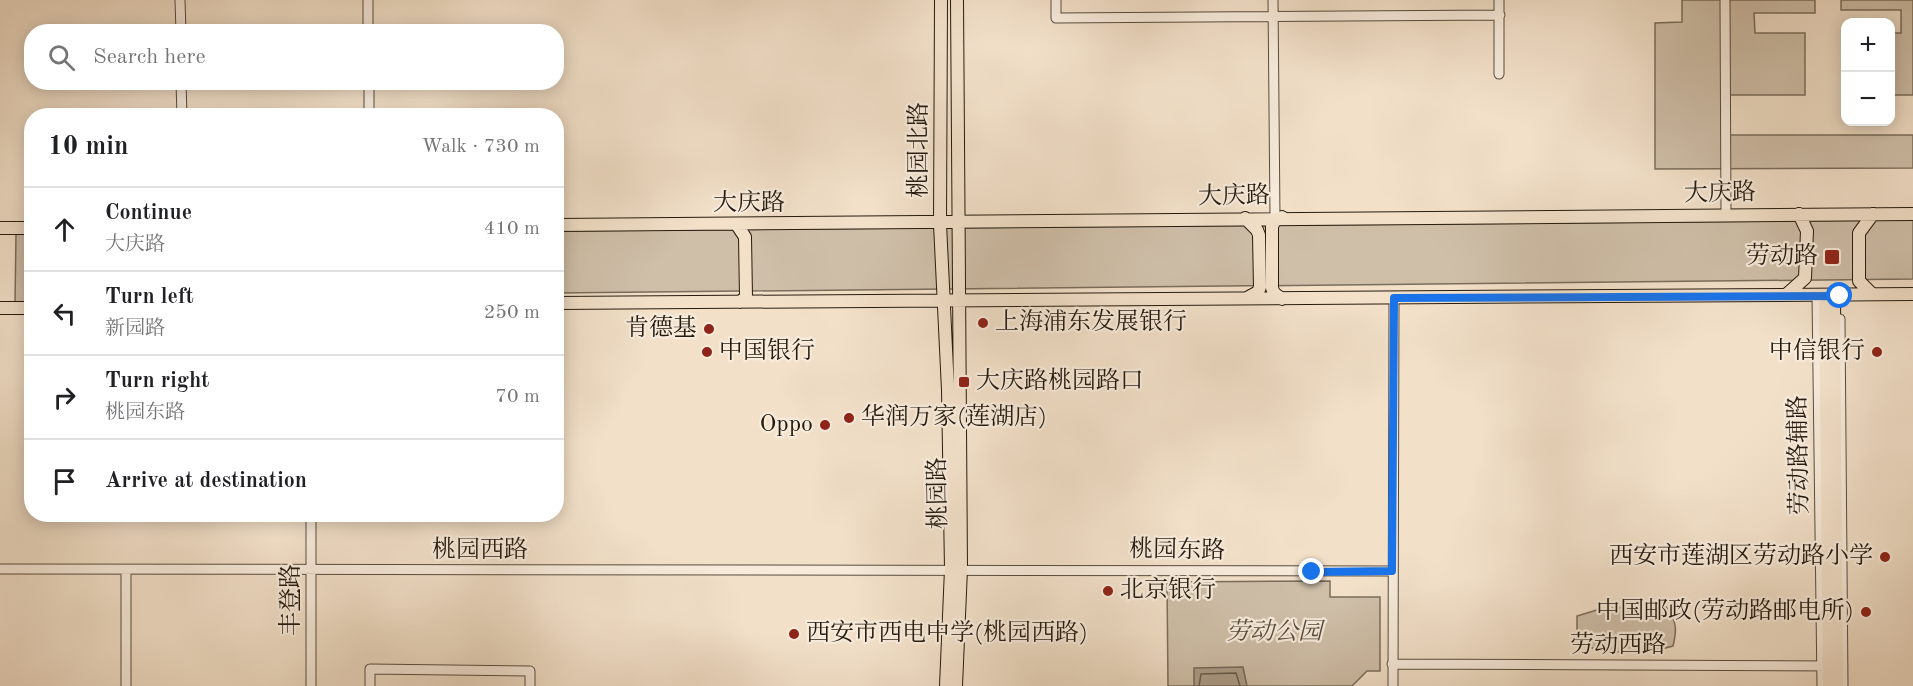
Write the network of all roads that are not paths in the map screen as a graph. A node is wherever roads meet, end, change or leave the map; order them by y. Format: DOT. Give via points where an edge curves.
graph roads {
  1 [pos="180,0"];
  2 [pos="368,0"];
  3 [pos="941,0"];
  4 [pos="1056,0"];
  5 [pos="1273,0"];
  6 [pos="1499,0"];
  7 [pos="1725,0"];
  8 [pos="958,2"];
  9 [pos="1500,15"];
  10 [pos="1273,16"];
  11 [pos="181,24"];
  12 [pos="368,24"];
  13 [pos="1499,74"];
  14 [pos="181,90"];
  15 [pos="369,90"];
  16 [pos="182,108"];
  17 [pos="369,108"];
  18 [pos="1800,214"];
  19 [pos="1873,214"];
  20 [pos="1913,214"];
  21 [pos="1726,215"];
  22 [pos="1278,217"];
  23 [pos="1245,218"];
  24 [pos="958,222"];
  25 [pos="940,224"];
  26 [pos="564,225"];
  27 [pos="737,225"];
  28 [pos="756,225"];
  29 [pos="0,228"];
  30 [pos="24,228"];
  31 [pos="1872,294"];
  32 [pos="1913,294"];
  33 [pos="1786,295"];
  34 [pos="1829,295"];
  35 [pos="1394,298"];
  36 [pos="945,299"];
  37 [pos="958,299"];
  38 [pos="1246,299"];
  39 [pos="1282,299"];
  40 [pos="740,302"];
  41 [pos="756,302"];
  42 [pos="564,303"];
  43 [pos="0,308"];
  44 [pos="24,308"];
  45 [pos="311,522"];
  46 [pos="0,569"];
  47 [pos="956,569"];
  48 [pos="126,570"];
  49 [pos="311,571"];
  50 [pos="1392,571"];
  51 [pos="1392,664"];
  52 [pos="1833,666"];
  53 [pos="126,686"];
  54 [pos="311,686"];
  55 [pos="370,686"];
  56 [pos="530,686"];
  57 [pos="946,686"];
  58 [pos="956,686"];
  59 [pos="1393,686"];
  60 [pos="1822,686"];
  61 [pos="1829,686"];
  62 [pos="1837,686"];
  63 [pos="1843,686"];
  1 -- 11 [label="street"];
  2 -- 12 [label="street"];
  3 -- 25 [label="main road, 桃园北路"];
  4 -- 10 [label="street" via="1056,18"];
  5 -- 10 [label="street"];
  6 -- 9 [label="street"];
  7 -- 21 [label="street"];
  8 -- 24 [label="main road, 桃园北路"];
  9 -- 10 [label="street"];
  9 -- 13 [label="street"];
  10 -- 22 [label="street"];
  14 -- 16 [label="street"];
  15 -- 17 [label="street"];
  18 -- 19 [label="main road, 大庆路"];
  18 -- 21 [label="main road, 大庆路"];
  18 -- 33 [label="main road" via="1807,231 1805,278"];
  19 -- 20 [label="main road, 大庆路"];
  19 -- 31 [label="main road" via="1859,233 1859,281"];
  21 -- 22 [label="main road, 大庆路"];
  22 -- 23 [label="main road, 大庆路"];
  22 -- 39 [label="main road" via="1272,226 1272,288"];
  23 -- 24 [label="main road, 大庆路"];
  23 -- 38 [label="main road" via="1259,235 1260,287"];
  24 -- 25 [label="main road, 大庆路"];
  24 -- 37 [label="main road, 桃园北路"];
  25 -- 28 [label="main road, 大庆路"];
  25 -- 36 [label="main road, 桃园北路"];
  26 -- 27 [label="main road, 大庆路"];
  27 -- 28 [label="main road, 大庆路"];
  27 -- 40 [label="main road" via="745,237 746,297"];
  28 -- 41 [label="main road" via="750,230 750,297"];
  29 -- 30 [label="main road"];
  31 -- 32 [label="main road"];
  31 -- 34 [label="main road"];
  33 -- 34 [label="main road"];
  33 -- 35 [label="main road"];
  34 -- 52 [label="main road"];
  35 -- 39 [label="main road"];
  35 -- 50 [label="street"];
  36 -- 37 [label="main road"];
  36 -- 41 [label="main road"];
  36 -- 47 [label="main road, 桃园路"];
  37 -- 38 [label="main road"];
  37 -- 47 [label="main road, 桃园路"];
  38 -- 39 [label="main road"];
  40 -- 41 [label="main road"];
  40 -- 42 [label="main road"];
  43 -- 44 [label="main road"];
  45 -- 49 [label="street, 丰登路"];
  46 -- 48 [label="street, 桃园西路"];
  47 -- 49 [label="street, 桃园西路"];
  47 -- 50 [label="street, 桃园东路"];
  47 -- 57 [label="main road, 桃园路"];
  47 -- 58 [label="main road, 桃园路"];
  48 -- 49 [label="street, 桃园西路"];
  48 -- 53 [label="street"];
  49 -- 54 [label="street, 丰登路"];
  50 -- 51 [label="street"];
  51 -- 52 [label="street, 劳动西路"];
  51 -- 59 [label="street"];
  52 -- 60 [label="street"];
  52 -- 61 [label="main road"];
  52 -- 62 [label="main road"];
  52 -- 63 [label="street"];
  55 -- 56 [label="street" via="370,669 530,671"];
}
